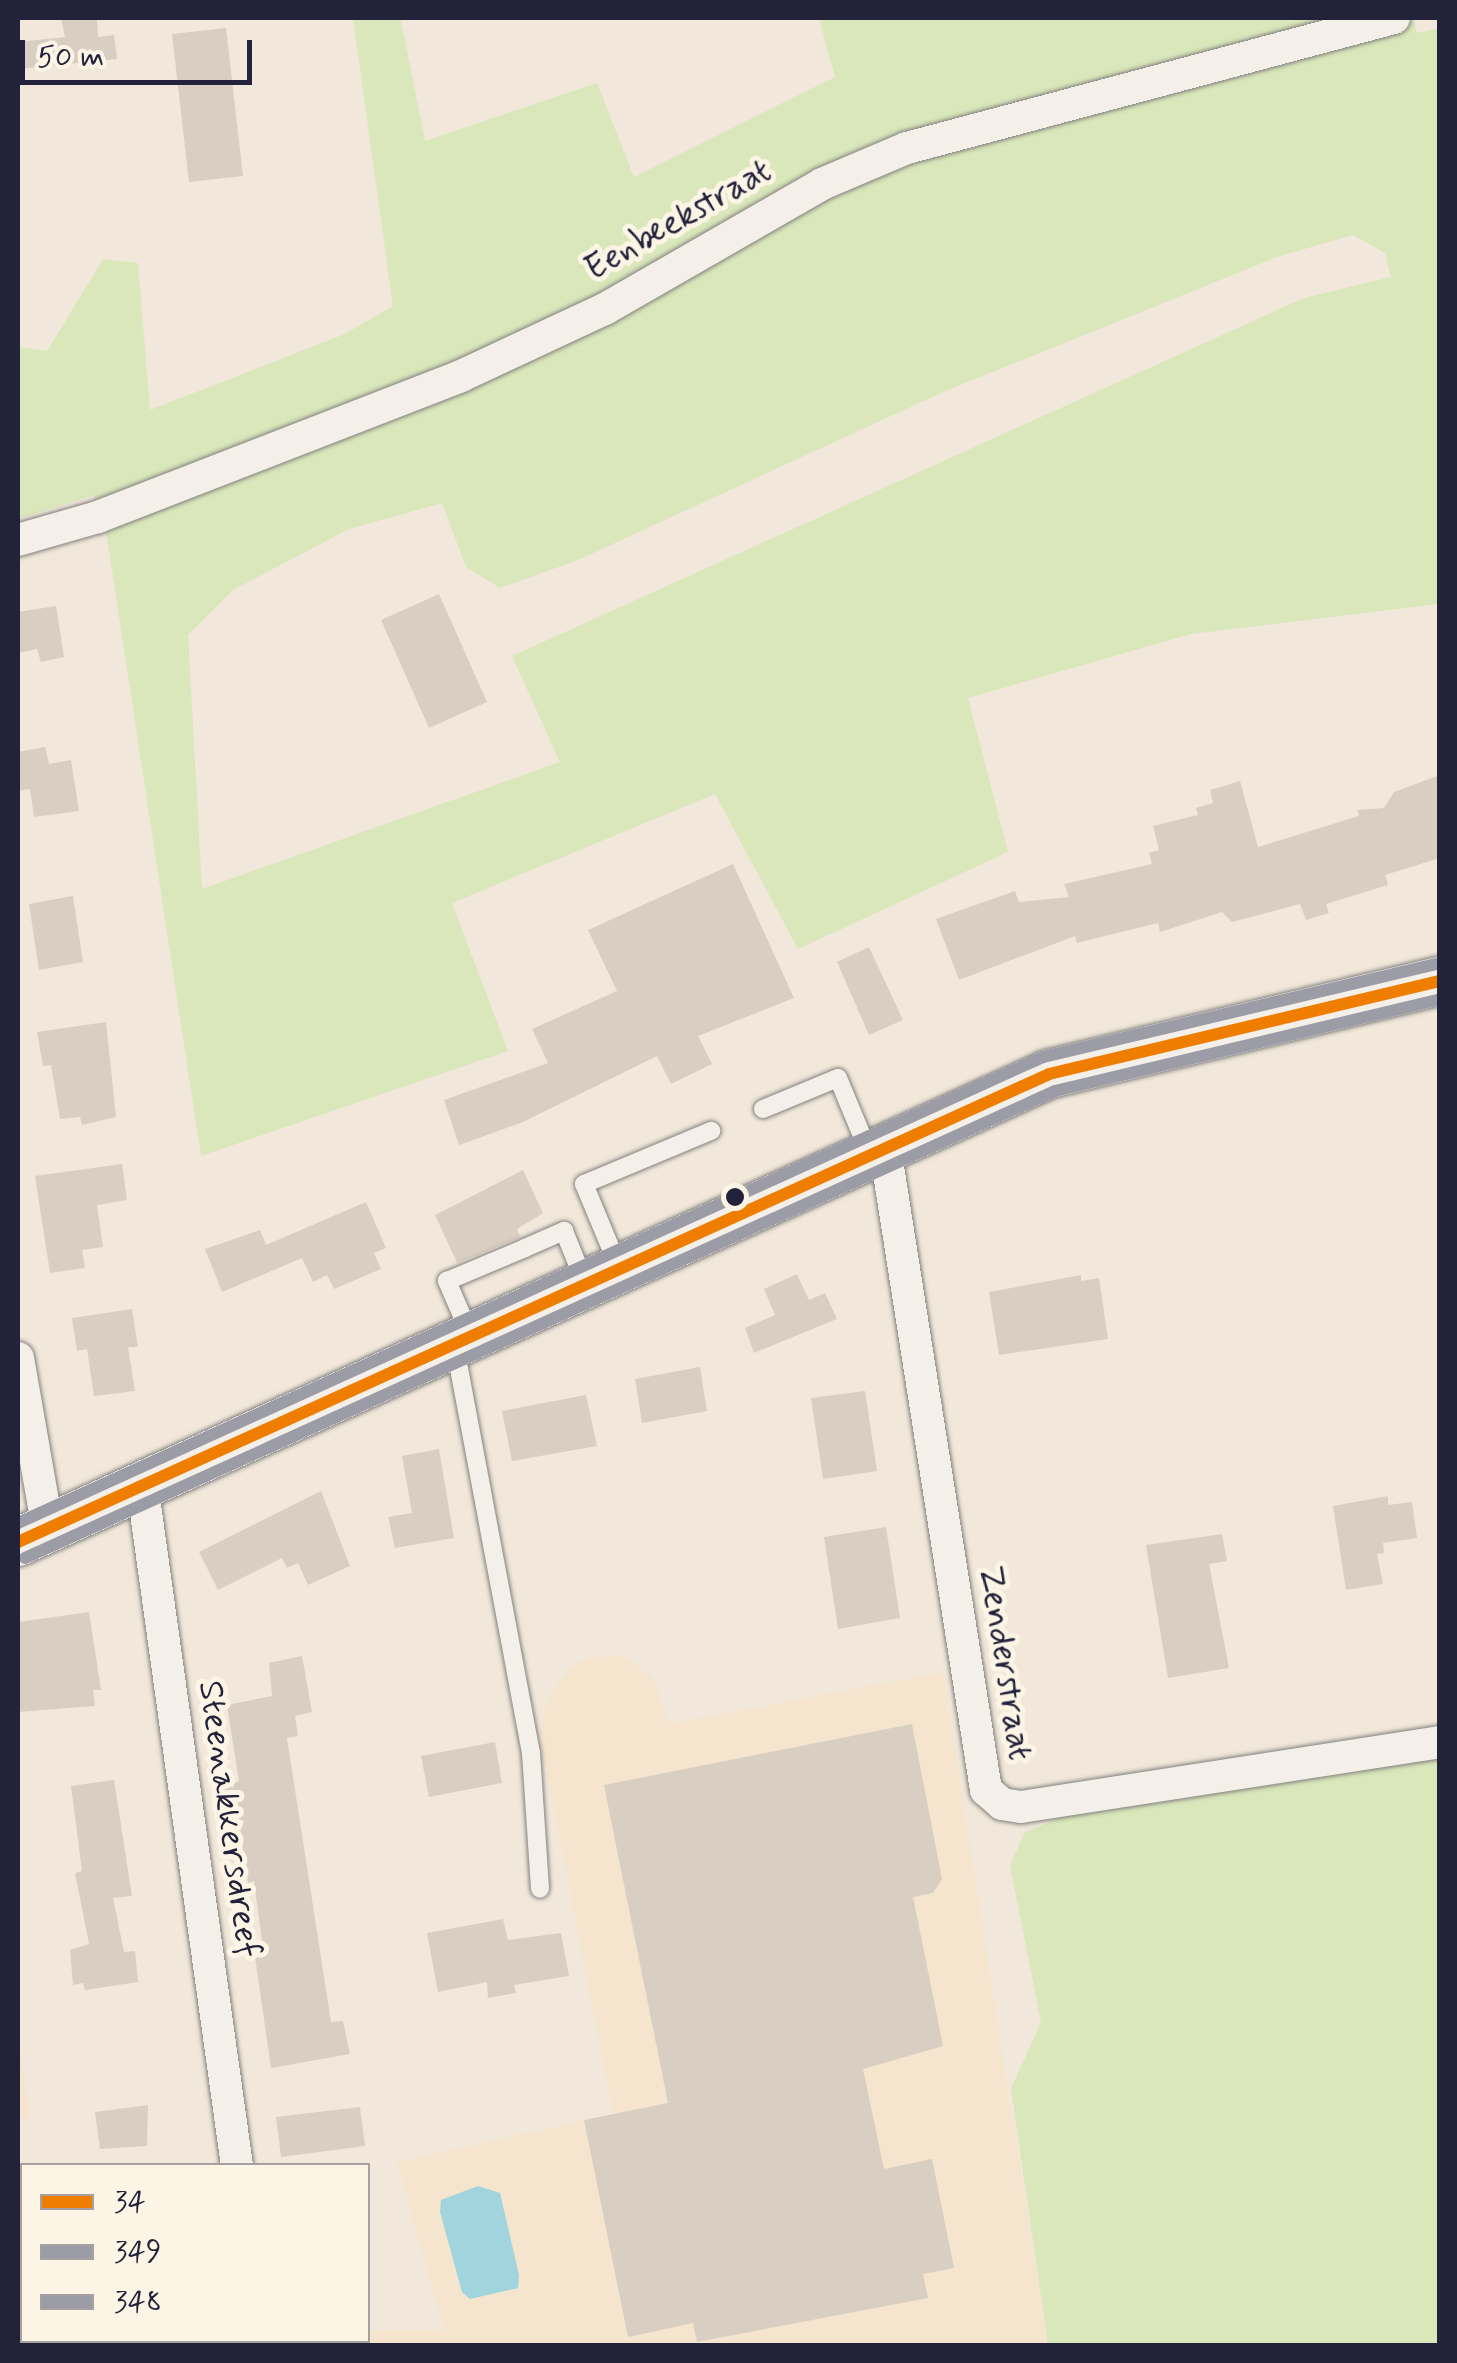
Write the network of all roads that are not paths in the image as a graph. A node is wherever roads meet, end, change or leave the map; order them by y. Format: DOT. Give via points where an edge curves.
graph roads {
  1 [pos="1394,18"];
  2 [pos="18,540"];
  3 [pos="1440,981"];
  4 [pos="763,1110"];
  5 [pos="711,1131"];
  6 [pos="877,1151"];
  7 [pos="602,1276"];
  8 [pos="462,1339"];
  9 [pos="18,1358"];
  10 [pos="142,1484"];
  11 [pos="33,1536"];
  12 [pos="1440,1742"];
  13 [pos="540,1889"];
  14 [pos="237,2163"];
  1 -- 2 [label="street, Eenbeekstraat" via="907,148 822,184 605,309 461,376 98,517"];
  3 -- 6 [label="main road" via="1049,1074"];
  4 -- 6 [label="lane" via="838,1078"];
  5 -- 7 [label="lane" via="584,1184"];
  6 -- 7 [label="main road"];
  6 -- 12 [label="street, Zenderstraat" via="986,1790 1002,1804 1020,1807"];
  7 -- 8 [label="main road"];
  8 -- 10 [label="main road"];
  8 -- 13 [label="lane" via="531,1752"];
  9 -- 11 [label="street"];
  10 -- 11 [label="main road"];
  10 -- 14 [label="street, Steenakkersdreef"];
}
